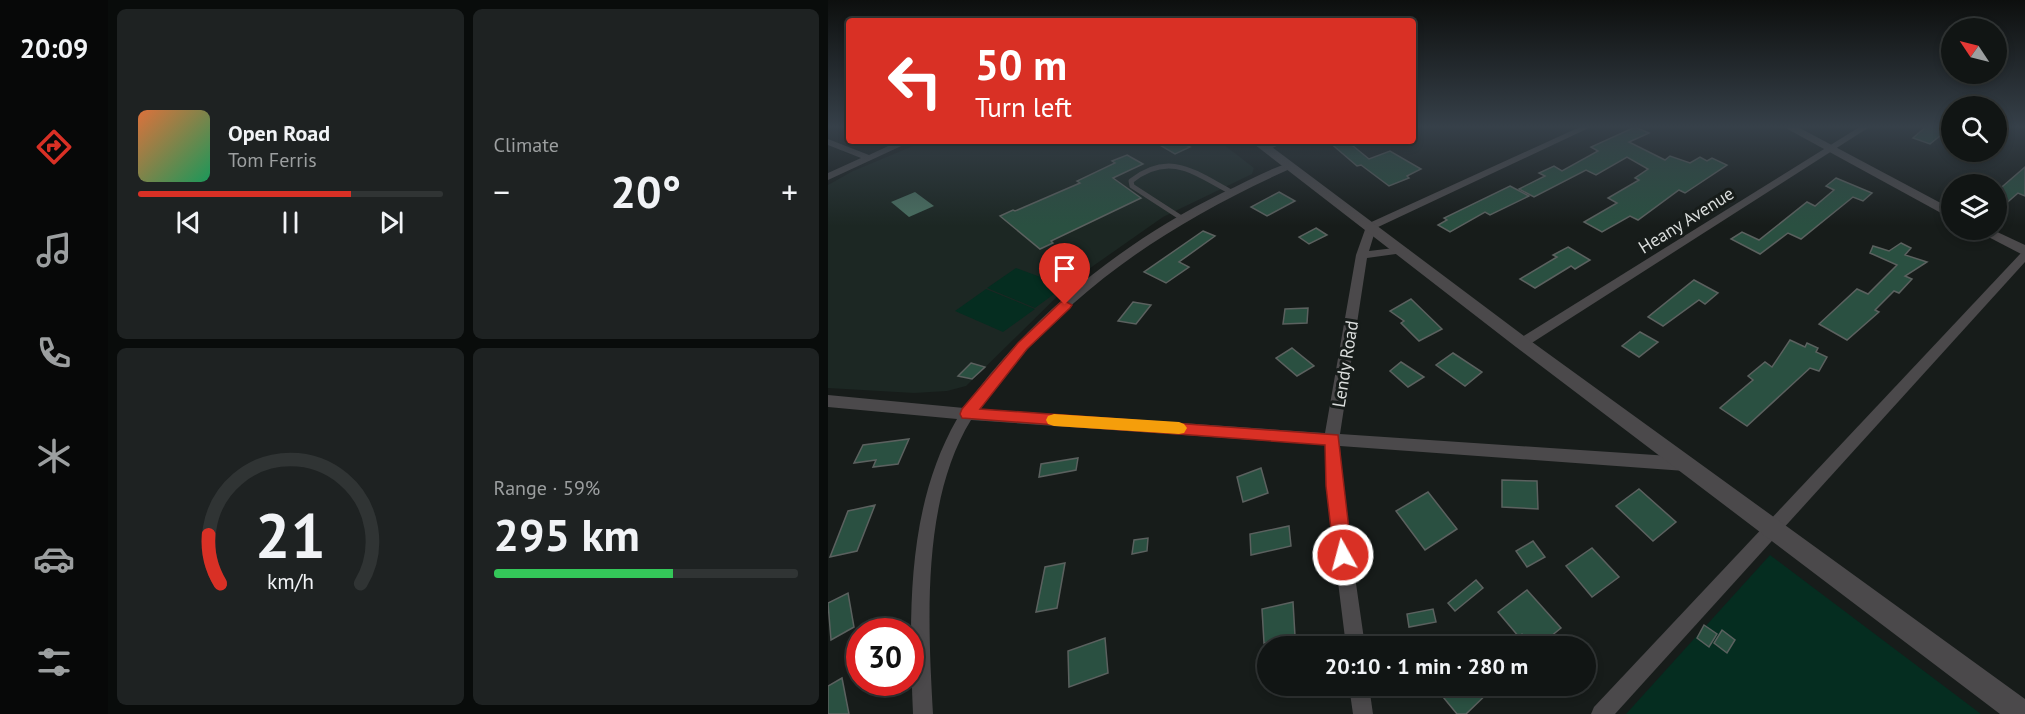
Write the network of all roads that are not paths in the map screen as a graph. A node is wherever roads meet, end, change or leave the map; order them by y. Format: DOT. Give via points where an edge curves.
graph roads {
  1 [pos="862,159"];
  2 [pos="1283,159"];
  3 [pos="1516,159"];
  4 [pos="1814,159"];
  5 [pos="1849,159"];
  6 [pos="1289,166"];
  7 [pos="828,177"];
  8 [pos="1231,192"];
  9 [pos="1941,208"];
  10 [pos="1183,219"];
  11 [pos="1371,226"];
  12 [pos="2001,240"];
  13 [pos="1402,250"];
  14 [pos="2025,253"];
  15 [pos="1362,255"];
  16 [pos="1522,343"];
  17 [pos="828,401"];
  18 [pos="967,414"];
  19 [pos="1332,439"];
  20 [pos="1687,464"];
  21 [pos="1774,528"];
  22 [pos="1353,636"];
  23 [pos="1360,696"];
  24 [pos="923,714"];
  25 [pos="1363,714"];
  26 [pos="1601,714"];
  27 [pos="2023,714"];
  1 -- 7 [label="street"];
  2 -- 6 [label="street"];
  3 -- 11 [label="street"];
  4 -- 16 [label="street, Heany Avenue"];
  5 -- 9 [label="street"];
  6 -- 8 [label="street"];
  6 -- 11 [label="street"];
  8 -- 10 [label="street"];
  8 -- 10 [label="lane" via="1179,165 1153,166 1131,181 1132,186"];
  10 -- 18 [label="street" via="1148,239 1065,305 1022,346"];
  11 -- 13 [label="street"];
  11 -- 15 [label="street, Lendy Road"];
  12 -- 14 [label="street"];
  13 -- 15 [label="street"];
  13 -- 16 [label="street"];
  14 -- 21 [label="street"];
  15 -- 19 [label="street, Lendy Road"];
  16 -- 20 [label="street"];
  17 -- 18 [label="street"];
  18 -- 19 [label="street"];
  18 -- 24 [label="street" via="951,443 933,500 923,551 918,631"];
  19 -- 20 [label="street"];
  19 -- 22 [label="street, Lendy Road"];
  20 -- 21 [label="street"];
  21 -- 26 [label="street"];
  21 -- 27 [label="street"];
  23 -- 25 [label="street"];
}
